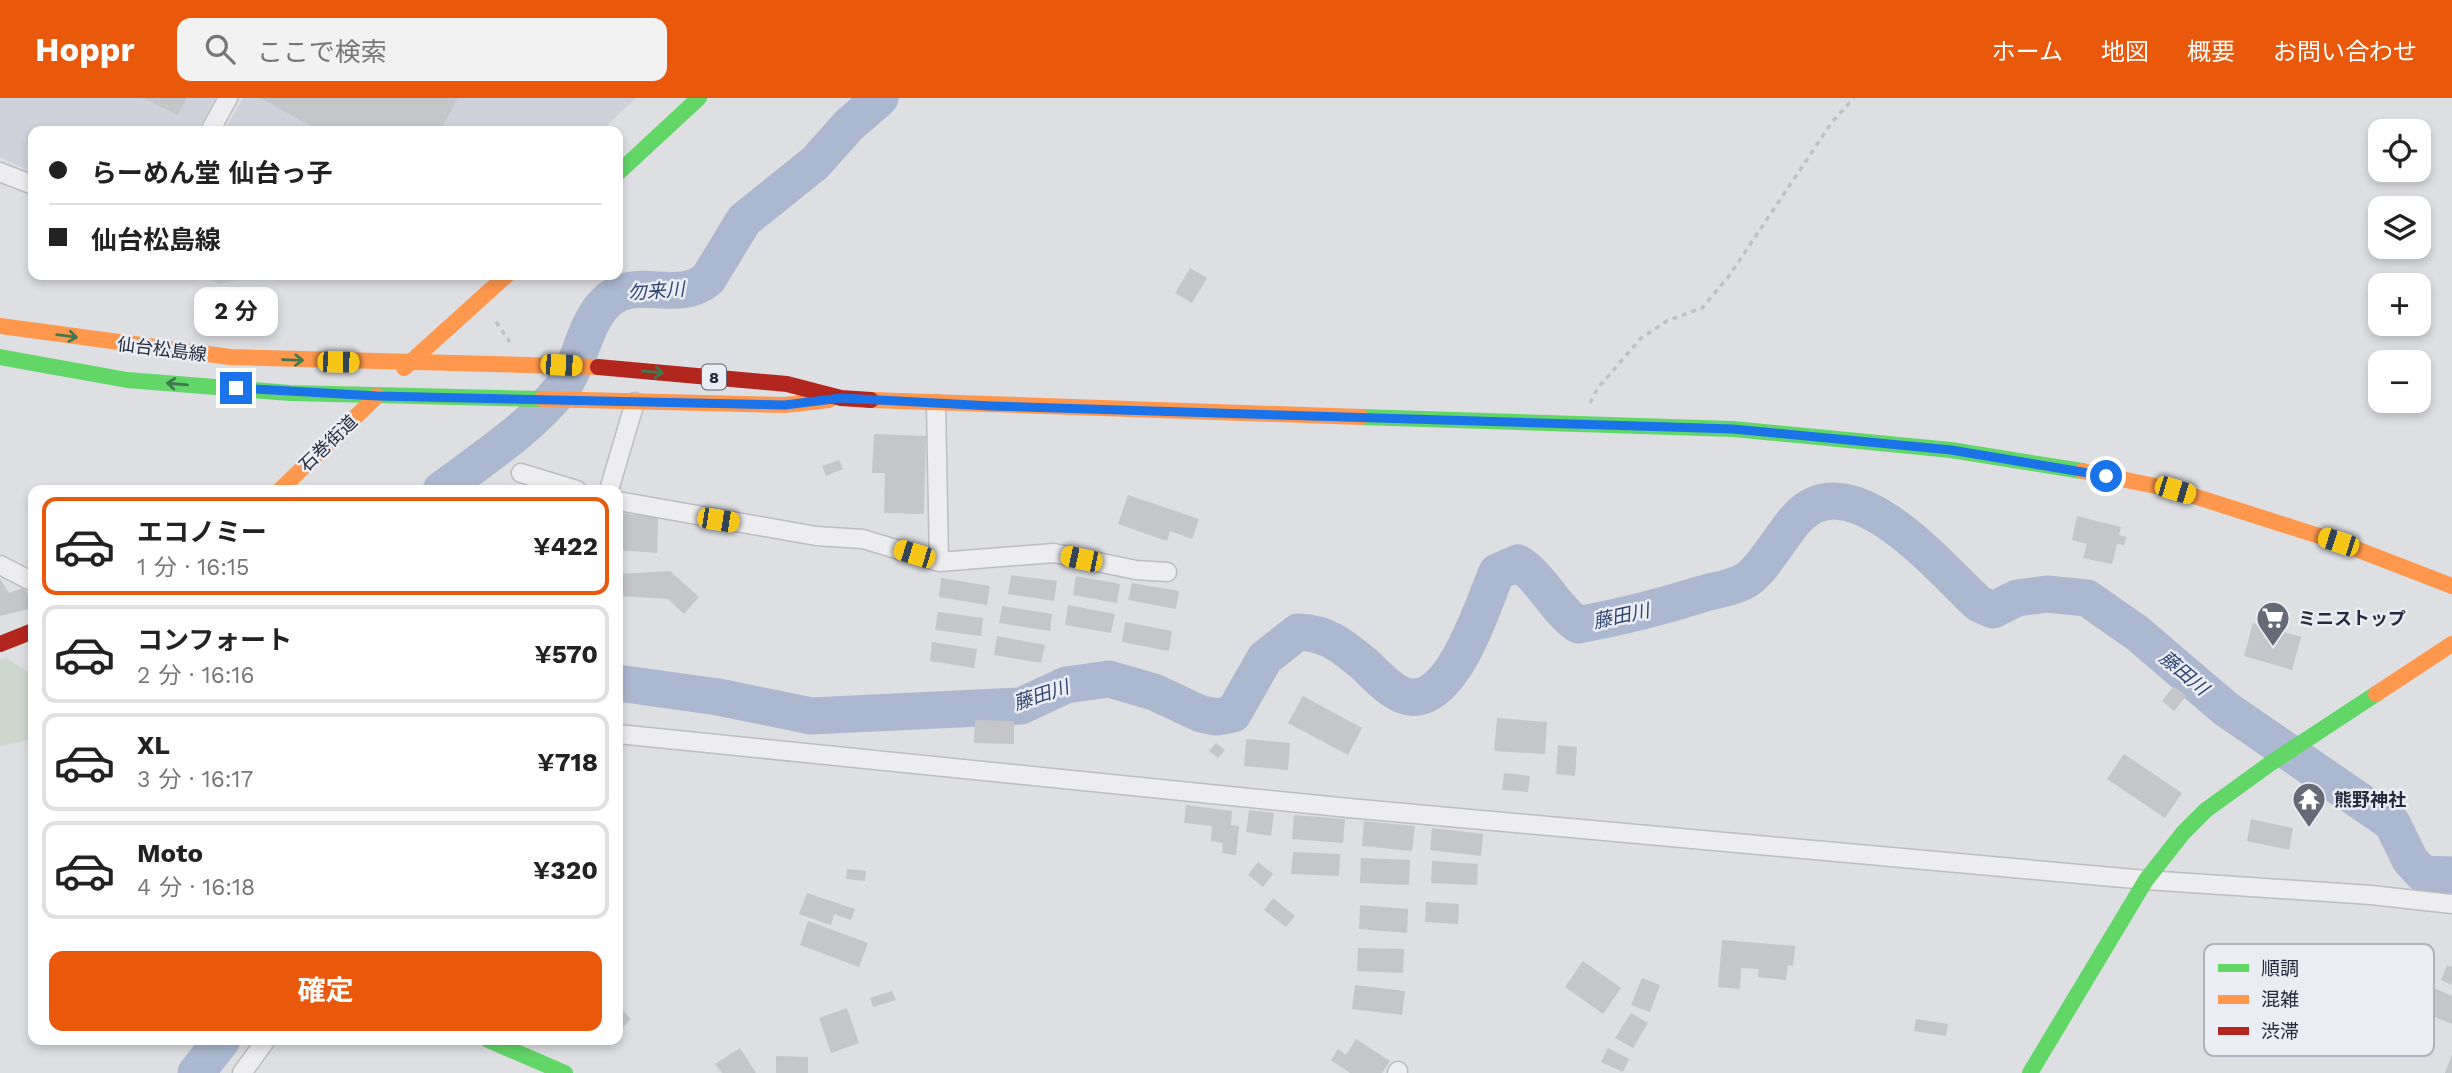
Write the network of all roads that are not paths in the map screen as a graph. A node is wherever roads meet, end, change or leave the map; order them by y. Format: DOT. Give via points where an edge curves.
graph roads {
  1 [pos="228,98"];
  2 [pos="699,98"];
  3 [pos="213,126"];
  4 [pos="623,168"];
  5 [pos="0,172"];
  6 [pos="28,184"];
  7 [pos="500,280"];
  8 [pos="0,326"];
  9 [pos="0,357"];
  10 [pos="409,363"];
  11 [pos="377,396"];
  12 [pos="841,398"];
  13 [pos="635,402"];
  14 [pos="936,404"];
  15 [pos="521,473"];
  16 [pos="285,485"];
  17 [pos="561,485"];
  18 [pos="611,485"];
  19 [pos="623,502"];
  20 [pos="939,562"];
  21 [pos="0,565"];
  22 [pos="1167,572"];
  23 [pos="28,579"];
  24 [pos="2452,586"];
  25 [pos="28,633"];
  26 [pos="0,644"];
  27 [pos="2452,644"];
  28 [pos="623,735"];
  29 [pos="2146,880"];
  30 [pos="2452,904"];
  31 [pos="262,1045"];
  32 [pos="500,1045"];
  33 [pos="242,1073"];
  34 [pos="565,1073"];
  35 [pos="2030,1073"];
  1 -- 3 [label="street"];
  2 -- 4 [label="main road"];
  5 -- 6 [label="street"];
  7 -- 10 [label="main road"];
  8 -- 10 [label="main road, 仙台松島線 / 8, one-way" via="230,357"];
  11 -- 9 [label="main road, 仙台松島線 / 8, one-way" via="127,380"];
  10 -- 11 [label="main road"];
  10 -- 12 [label="main road, 仙台松島線 / 8, one-way" via="585,366 787,384"];
  11 -- 13 [label="main road, 仙台松島線 / 8"];
  11 -- 16 [label="main road, 石巻街道"];
  12 -- 13 [label="main road, 8" via="785,405"];
  12 -- 14 [label="main road, 8"];
  13 -- 18 [label="street"];
  14 -- 20 [label="street"];
  14 -- 24 [label="main road, 8" via="1733,429 1951,450 2175,490 2338,542"];
  15 -- 17 [label="street"];
  19 -- 20 [label="street" via="816,536 863,539"];
  20 -- 22 [label="street" via="1054,553"];
  21 -- 23 [label="street"];
  25 -- 26 [label="main road"];
  27 -- 29 [label="main road" via="2206,810"];
  28 -- 29 [label="street" via="1349,808"];
  29 -- 30 [label="street"];
  29 -- 35 [label="main road"];
  31 -- 33 [label="street"];
  32 -- 34 [label="main road"];
}
